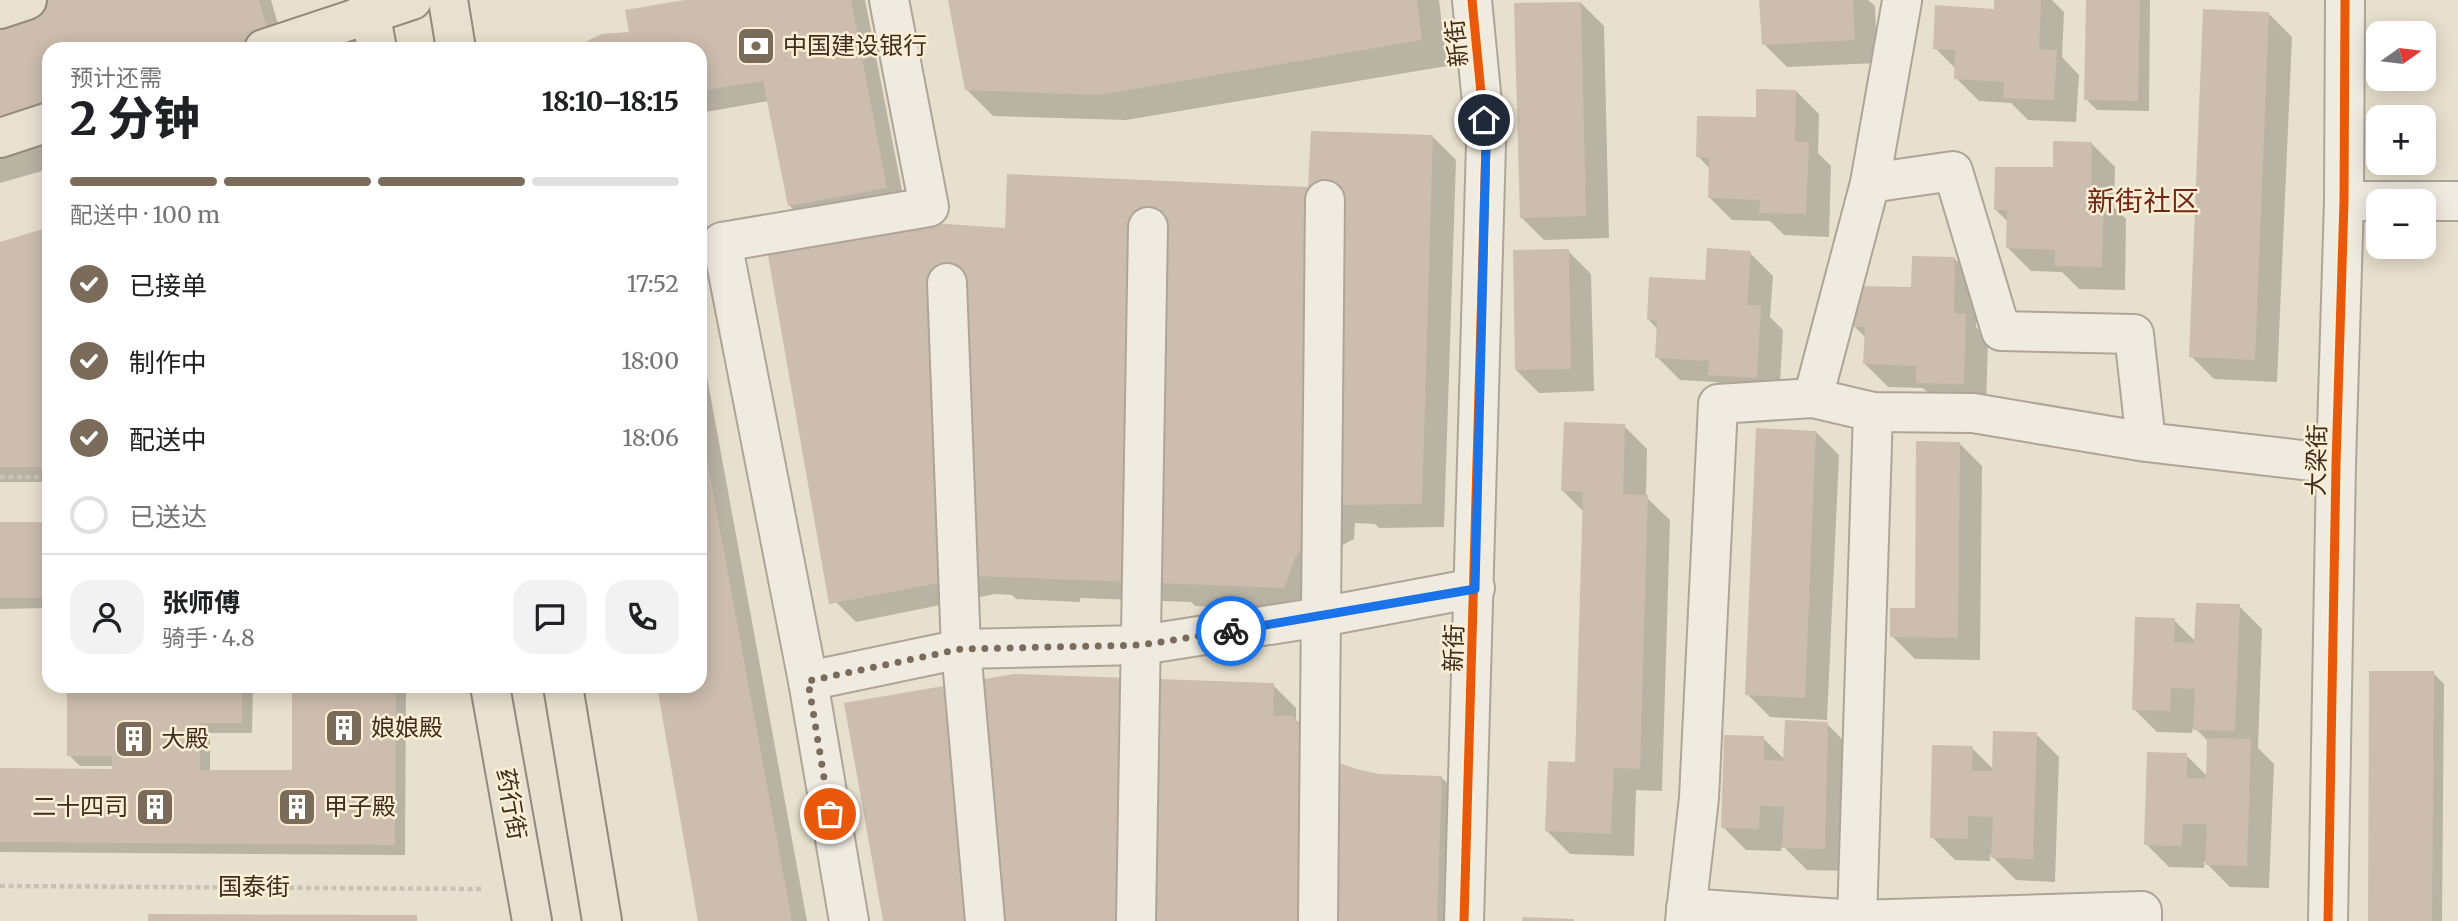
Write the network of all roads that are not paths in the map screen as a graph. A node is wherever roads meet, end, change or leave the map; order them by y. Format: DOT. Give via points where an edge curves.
graph roads {
  1 [pos="27,0"];
  2 [pos="412,0"];
  3 [pos="448,0"];
  4 [pos="889,0"];
  5 [pos="1472,0"];
  6 [pos="2345,0"];
  7 [pos="1902,1"];
  8 [pos="0,9"];
  9 [pos="372,21"];
  10 [pos="291,42"];
  11 [pos="455,42"];
  12 [pos="42,123"];
  13 [pos="0,138"];
  14 [pos="1870,183"];
  15 [pos="1325,200"];
  16 [pos="2344,201"];
  17 [pos="2458,201"];
  18 [pos="1148,227"];
  19 [pos="947,283"];
  20 [pos="1813,398"];
  21 [pos="1873,412"];
  22 [pos="2146,442"];
  23 [pos="2336,464"];
  24 [pos="1475,589"];
  25 [pos="1321,617"];
  26 [pos="1141,645"];
  27 [pos="961,649"];
  28 [pos="808,681"];
  29 [pos="491,693"];
  30 [pos="564,693"];
  31 [pos="1686,914"];
  32 [pos="1835,919"];
  33 [pos="1979,919"];
  34 [pos="532,921"];
  35 [pos="602,921"];
  36 [pos="849,921"];
  37 [pos="985,921"];
  38 [pos="1136,921"];
  39 [pos="1318,921"];
  40 [pos="1464,921"];
  41 [pos="2142,921"];
  42 [pos="2328,921"];
  1 -- 8 [label="main road"];
  2 -- 9 [label="main road"];
  3 -- 11 [label="main road"];
  4 -- 28 [label="street" via="929,207 722,242"];
  5 -- 24 [label="street, 新街" via="1486,144"];
  6 -- 16 [label="street, 大梁街"];
  7 -- 14 [label="street"];
  9 -- 10 [label="main road"];
  12 -- 13 [label="main road"];
  14 -- 20 [label="street"];
  14 -- 22 [label="street" via="1953,171 2001,331 2134,334"];
  15 -- 25 [label="street"];
  16 -- 17 [label="street"];
  16 -- 23 [label="street, 大梁街"];
  18 -- 26 [label="street"];
  19 -- 27 [label="street"];
  20 -- 21 [label="street"];
  20 -- 31 [label="street" via="1718,404 1699,797"];
  21 -- 22 [label="street" via="1973,413"];
  21 -- 32 [label="street"];
  22 -- 23 [label="street"];
  23 -- 42 [label="street, 大梁街"];
  24 -- 25 [label="street"];
  24 -- 40 [label="street, 新街"];
  25 -- 26 [label="street"];
  25 -- 39 [label="street"];
  26 -- 27 [label="street"];
  26 -- 38 [label="street"];
  27 -- 28 [label="street"];
  27 -- 37 [label="street"];
  28 -- 36 [label="street"];
  29 -- 34 [label="main road, 药行街"];
  30 -- 35 [label="main road"];
  31 -- 32 [label="street"];
  32 -- 33 [label="street"];
  33 -- 41 [label="street" via="2142,911"];
}
